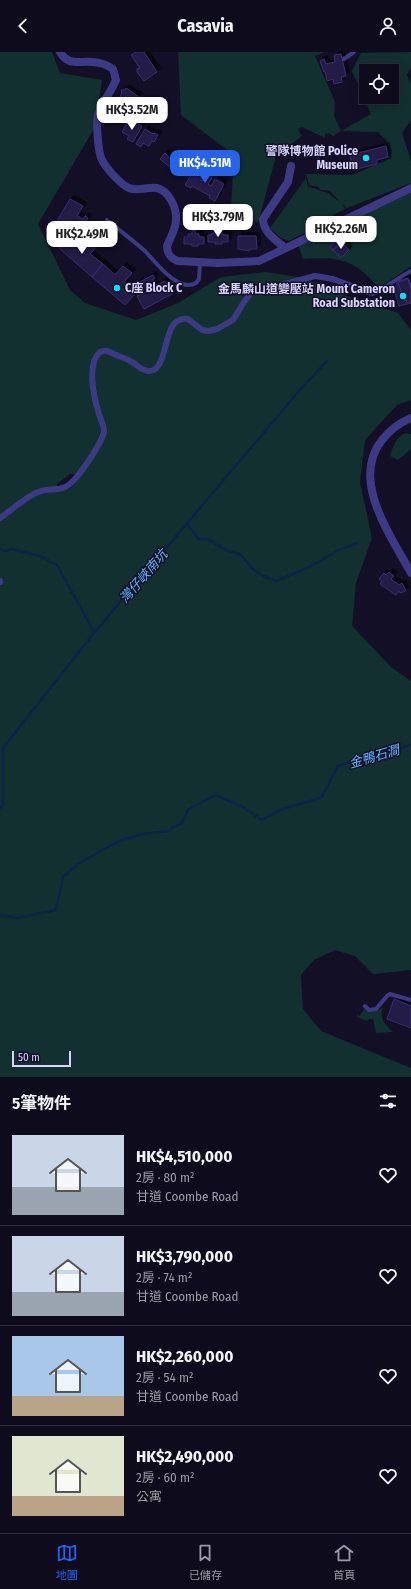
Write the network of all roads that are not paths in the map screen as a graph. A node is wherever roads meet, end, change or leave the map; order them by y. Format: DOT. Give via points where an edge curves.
graph roads {
  1 [pos="60,52"];
  2 [pos="354,52"];
  3 [pos="344,59"];
  4 [pos="291,166"];
  5 [pos="411,188"];
  6 [pos="107,220"];
  7 [pos="285,248"];
  8 [pos="200,262"];
  9 [pos="411,271"];
  10 [pos="373,293"];
  11 [pos="411,418"];
  12 [pos="0,518"];
  13 [pos="411,573"];
  14 [pos="411,1000"];
  15 [pos="365,1006"];
  1 -- 8 [label="street" via="69,62 96,62 113,69 116,80 98,116 99,153 102,160 123,184 130,188 158,189 167,194 176,220 167,246 168,254 178,261"];
  2 -- 3 [label="lane"];
  4 -- 7 [label="street" via="288,182 263,219 268,232"];
  5 -- 7 [label="street"];
  6 -- 8 [label="lane" via="177,281 189,285 196,283 199,279"];
  7 -- 8 [label="street" via="259,261"];
  9 -- 10 [label="lane"];
  10 -- 12 [label="street" via="333,279 314,276 255,291 246,299 233,320 217,329 202,330 188,318 177,321 169,333 161,360 151,371 143,370 131,361 108,351 100,352 92,369 104,432 93,454 70,485 62,489 38,492"];
  11 -- 13 [label="street" via="392,428 378,445 370,471 374,501"];
  14 -- 15 [label="lane" via="390,994 376,1009 369,1010"];
}
